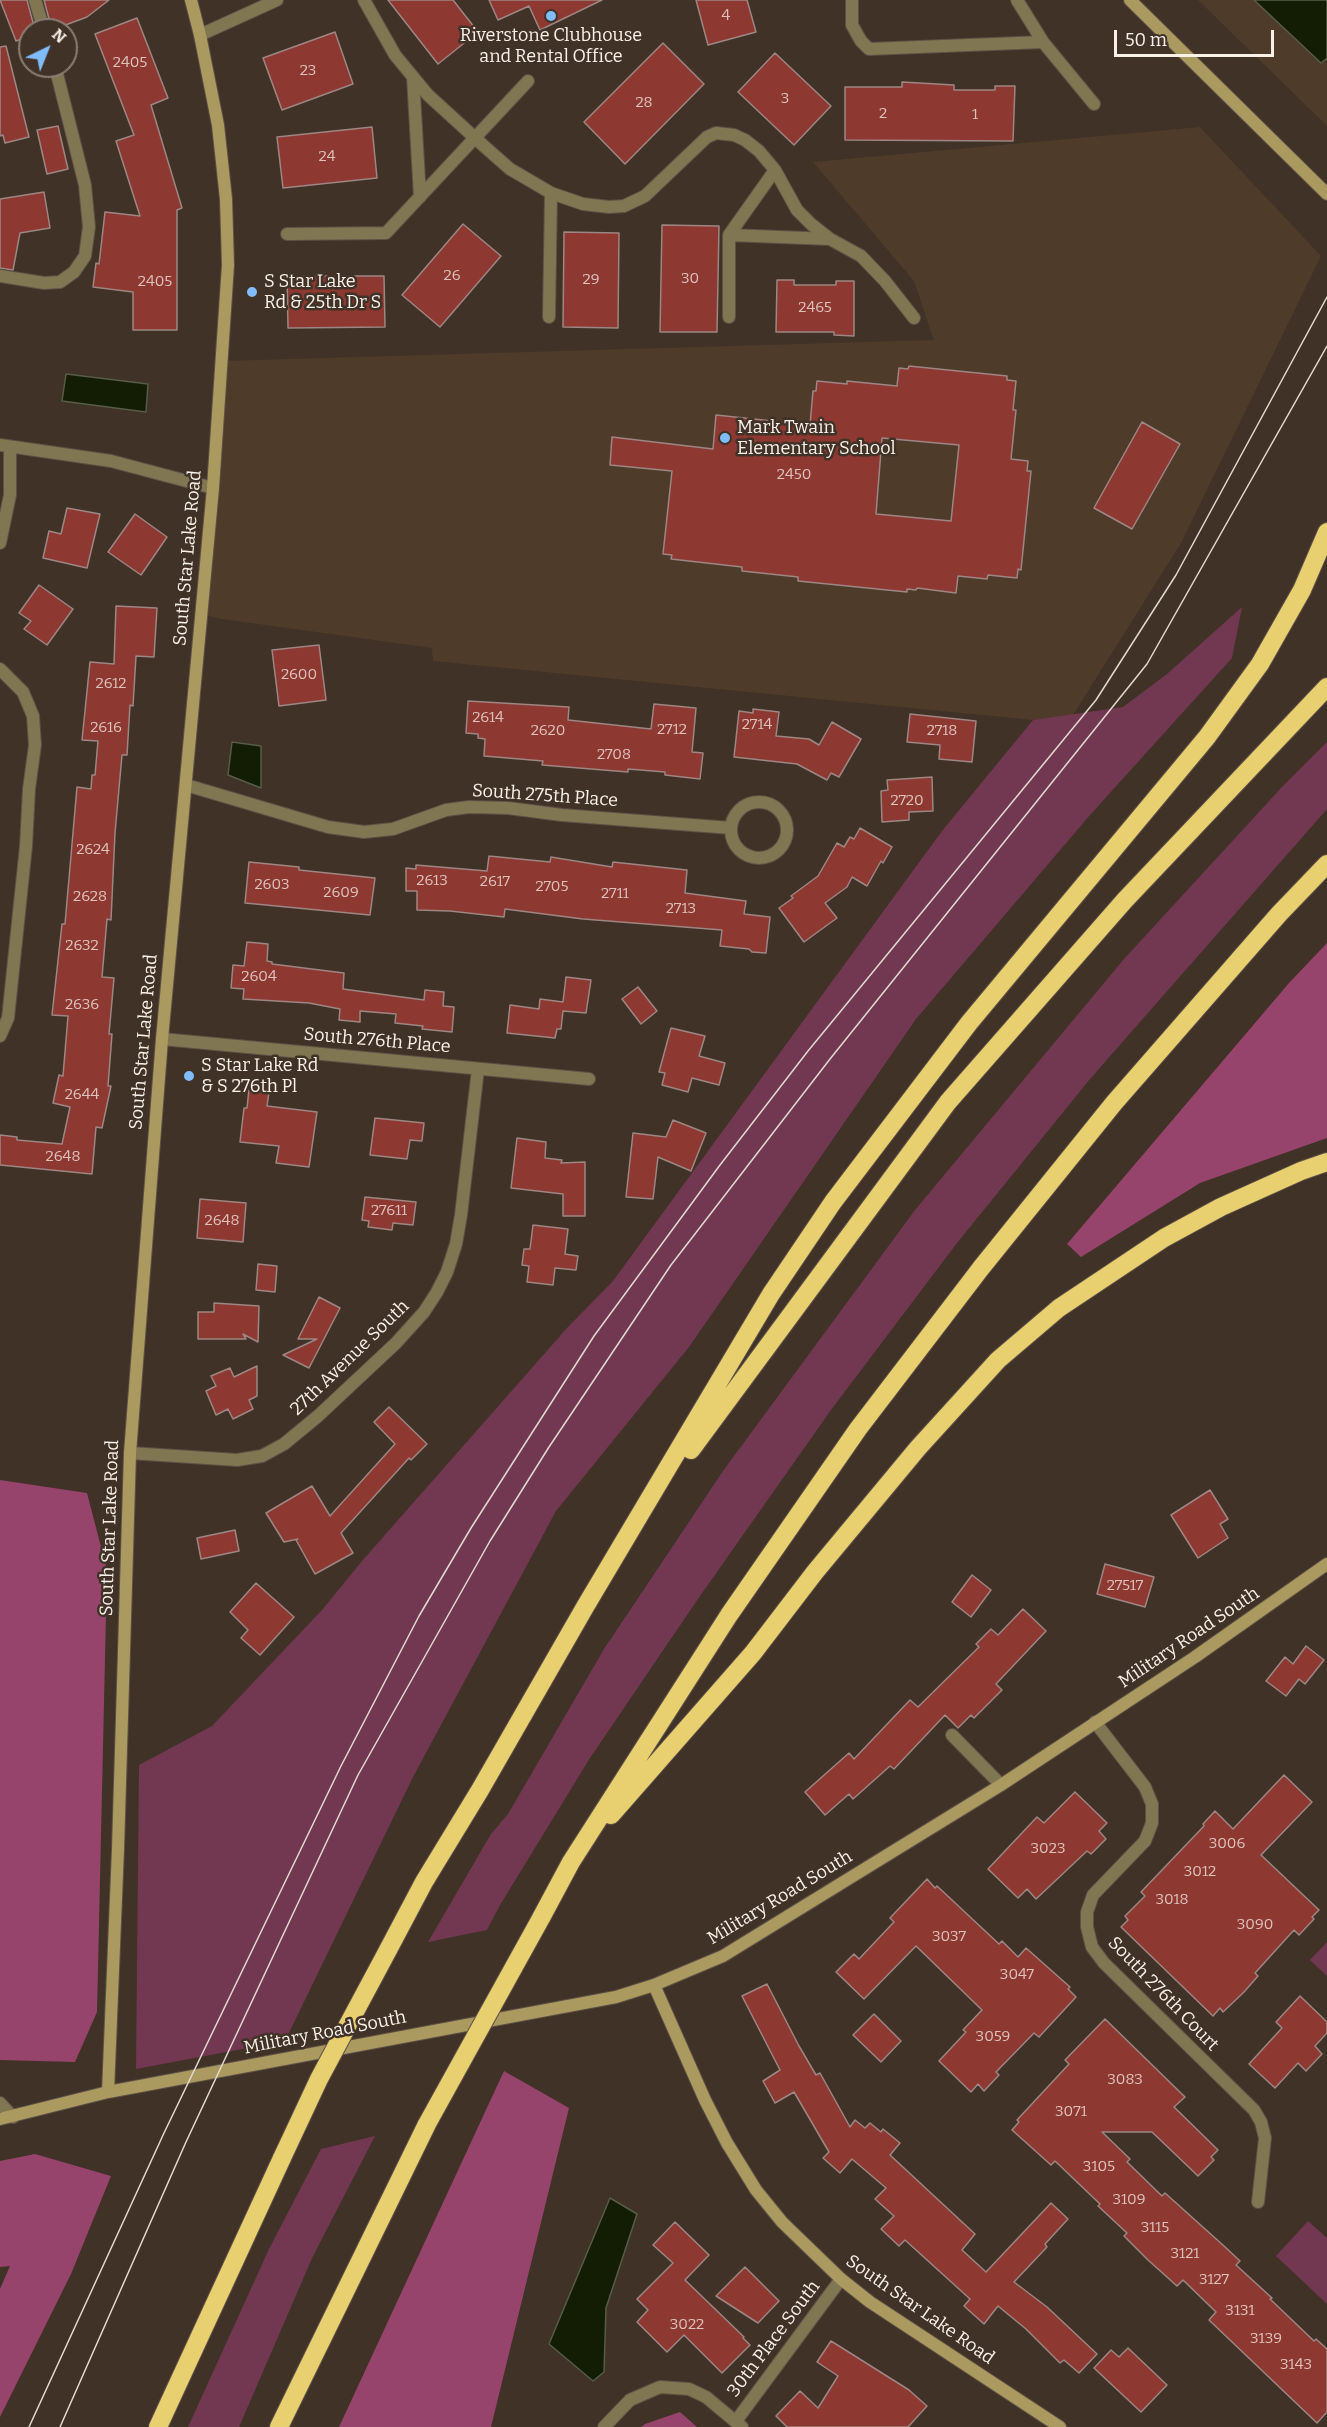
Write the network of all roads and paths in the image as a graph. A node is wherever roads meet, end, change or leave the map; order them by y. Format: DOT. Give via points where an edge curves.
graph roads {
  1 [pos="35,0"];
  2 [pos="191,0"];
  3 [pos="277,0"];
  4 [pos="364,0"];
  5 [pos="852,0"];
  6 [pos="1017,0"];
  7 [pos="1130,0"];
  8 [pos="40,18"];
  9 [pos="201,35"];
  10 [pos="1042,42"];
  11 [pos="412,77"];
  12 [pos="58,78"];
  13 [pos="528,81"];
  14 [pos="1094,104"];
  15 [pos="474,138"];
  16 [pos="775,170"];
  17 [pos="551,193"];
  18 [pos="1327,194"];
  19 [pos="420,196"];
  20 [pos="287,234"];
  21 [pos="729,235"];
  22 [pos="830,239"];
  23 [pos="0,276"];
  24 [pos="549,316"];
  25 [pos="729,317"];
  26 [pos="914,318"];
  27 [pos="5,446"];
  28 [pos="213,488"];
  29 [pos="1327,532"];
  30 [pos="0,543"];
  31 [pos="0,669"];
  32 [pos="1327,687"];
  33 [pos="186,785"];
  34 [pos="731,828"];
  35 [pos="1327,864"];
  36 [pos="0,1036"];
  37 [pos="162,1039"];
  38 [pos="478,1069"];
  39 [pos="589,1079"];
  40 [pos="1327,1162"];
  41 [pos="130,1453"];
  42 [pos="632,1530"];
  43 [pos="1327,1564"];
  44 [pos="1095,1722"];
  45 [pos="952,1735"];
  46 [pos="1001,1785"];
  47 [pos="571,1862"];
  48 [pos="654,1985"];
  49 [pos="108,2092"];
  50 [pos="0,2103"];
  51 [pos="13,2116"];
  52 [pos="0,2119"];
  53 [pos="1258,2202"];
  54 [pos="841,2280"];
  55 [pos="739,2424"];
  56 [pos="158,2427"];
  57 [pos="279,2427"];
  58 [pos="604,2427"];
  59 [pos="1060,2427"];
  1 -- 8 [label="street"];
  2 -- 9 [label="street, South Star Lake Road"];
  3 -- 9 [label="street"];
  4 -- 11 [label="street"];
  5 -- 10 [label="street" via="852,24 869,49"];
  6 -- 10 [label="street"];
  7 -- 18 [label="street"];
  9 -- 28 [label="street, South Star Lake Road" via="218,125 226,199 227,275"];
  10 -- 14 [label="street"];
  11 -- 15 [label="street"];
  11 -- 19 [label="street"];
  12 -- 23 [label="street" via="87,194 89,227 85,256 74,272 60,282"];
  13 -- 15 [label="street"];
  15 -- 17 [label="street" via="510,168"];
  15 -- 19 [label="street"];
  16 -- 17 [label="street" via="745,140 716,133 707,137 662,183 633,203 609,207"];
  16 -- 21 [label="street"];
  16 -- 22 [label="street" via="797,210"];
  17 -- 24 [label="street"];
  19 -- 20 [label="street" via="386,233"];
  21 -- 22 [label="street"];
  21 -- 25 [label="street"];
  22 -- 26 [label="street" via="870,264"];
  27 -- 28 [label="street" via="111,461"];
  27 -- 30 [label="street" via="10,495"];
  28 -- 33 [label="street, South Star Lake Road"];
  29 -- 42 [label="highway" via="1302,590 1260,664 1213,728 969,1023 833,1202 771,1294"];
  31 -- 36 [label="street" via="23,692 33,716 36,745 8,1018"];
  32 -- 42 [label="highway" via="1125,900 948,1102"];
  33 -- 34 [label="street, South 275th Place" via="328,827 364,832 393,829 446,810 469,807"];
  33 -- 37 [label="street, South Star Lake Road"];
  34 -- 34 [label="street" via="738,848 757,858 778,851 788,832 781,811 761,801 741,808"];
  35 -- 47 [label="highway" via="1114,1103 858,1429 729,1615"];
  37 -- 38 [label="street, South 276th Place"];
  37 -- 41 [label="street, South Star Lake Road"];
  38 -- 39 [label="street, South 276th Place"];
  38 -- 41 [label="street, 27th Avenue South" via="456,1244 437,1292 396,1343 318,1416 284,1444 262,1456 237,1460"];
  40 -- 47 [label="highway" via="1221,1207 1164,1238 1059,1308 998,1360 918,1448 753,1653"];
  41 -- 49 [label="street, South Star Lake Road"];
  42 -- 56 [label="highway, bridge" via="424,1882 319,2079"];
  43 -- 44 [label="street, Military Road South"];
  44 -- 46 [label="street, Military Road South"];
  44 -- 53 [label="street, South 276th Court" via="1145,1787 1152,1804 1152,1823 1145,1840 1093,1895 1087,1912 1092,1947 1254,2110 1265,2138"];
  45 -- 46 [label="street"];
  46 -- 48 [label="street, Military Road South" via="723,1956"];
  47 -- 57 [label="highway, bridge" via="427,2124"];
  48 -- 49 [label="street, Military Road South" via="616,1997"];
  48 -- 54 [label="street, South Star Lake Road" via="705,2100 756,2190 782,2222"];
  49 -- 51 [label="street, Military Road South"];
  50 -- 51 [label="street"];
  51 -- 52 [label="street, Military Road South"];
  54 -- 55 [label="street, 30th Place South"];
  54 -- 59 [label="street, South Star Lake Road"];
  55 -- 58 [label="street" via="706,2397 689,2389 660,2387 630,2400"];
}
